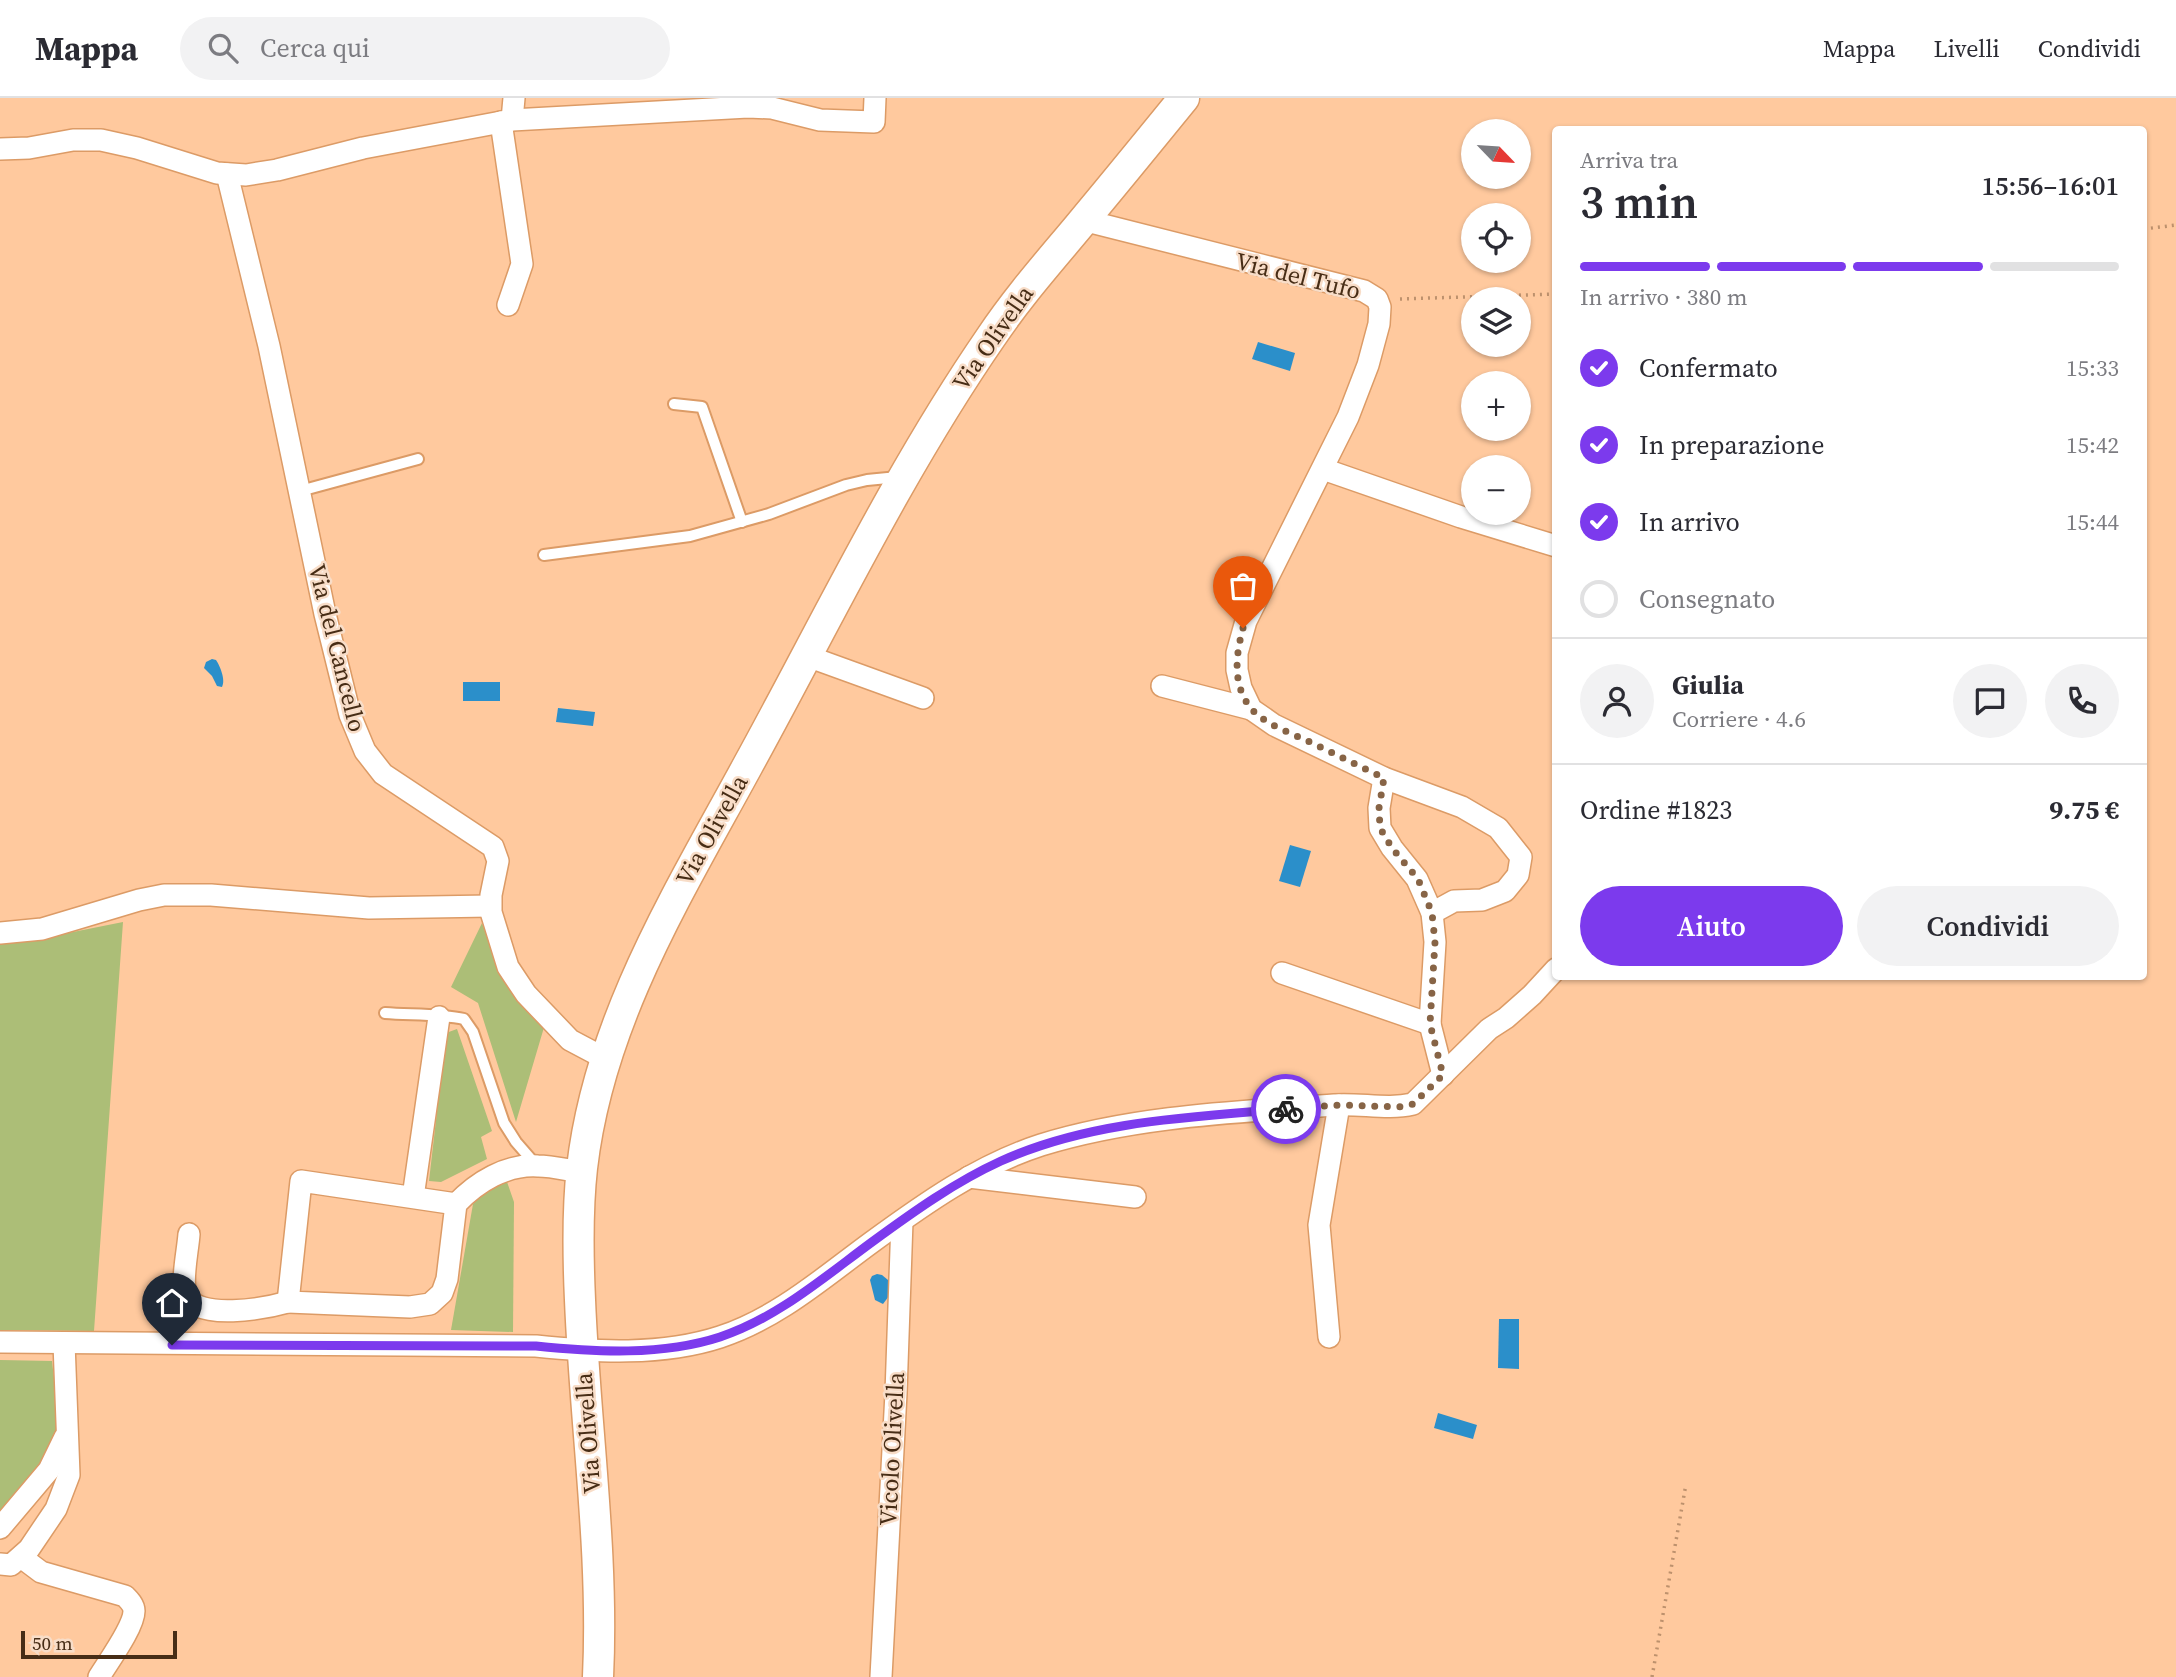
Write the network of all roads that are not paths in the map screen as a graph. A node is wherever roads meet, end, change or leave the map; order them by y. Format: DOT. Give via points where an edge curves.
graph roads {
  1 [pos="514,98"];
  2 [pos="875,98"];
  3 [pos="1184,98"];
  4 [pos="507,121"];
  5 [pos="0,149"];
  6 [pos="227,174"];
  7 [pos="1083,220"];
  8 [pos="508,305"];
  9 [pos="674,404"];
  10 [pos="418,459"];
  11 [pos="1323,469"];
  12 [pos="904,477"];
  13 [pos="300,491"];
  14 [pos="742,522"];
  15 [pos="1552,546"];
  16 [pos="544,555"];
  17 [pos="807,656"];
  18 [pos="1162,686"];
  19 [pos="923,698"];
  20 [pos="1251,709"];
  21 [pos="1384,778"];
  22 [pos="491,906"];
  23 [pos="1432,913"];
  24 [pos="0,933"];
  25 [pos="1282,973"];
  26 [pos="1552,973"];
  27 [pos="385,1013"];
  28 [pos="439,1017"];
  29 [pos="1430,1024"];
  30 [pos="604,1058"];
  31 [pos="1443,1075"];
  32 [pos="1339,1105"];
  33 [pos="536,1165"];
  34 [pos="581,1171"];
  35 [pos="969,1177"];
  36 [pos="1135,1197"];
  37 [pos="413,1198"];
  38 [pos="456,1204"];
  39 [pos="902,1222"];
  40 [pos="189,1234"];
  41 [pos="288,1302"];
  42 [pos="1329,1337"];
  43 [pos="0,1342"];
  44 [pos="64,1343"];
  45 [pos="582,1351"];
  46 [pos="66,1435"];
  47 [pos="0,1528"];
  48 [pos="21,1557"];
  49 [pos="0,1564"];
  50 [pos="99,1677"];
  51 [pos="598,1677"];
  52 [pos="881,1677"];
  1 -- 4 [label="street"];
  2 -- 4 [label="street" via="874,122 820,120 748,107"];
  3 -- 7 [label="main road, Via Olivella"];
  4 -- 6 [label="street" via="363,148 277,170"];
  4 -- 8 [label="street" via="522,264"];
  5 -- 6 [label="street" via="101,140"];
  6 -- 13 [label="street, Via del Cancello"];
  7 -- 11 [label="street, Via del Tufo" via="1364,291 1377,299 1380,316 1368,365"];
  7 -- 12 [label="main road, Via Olivella" via="996,329"];
  9 -- 14 [label="lane" via="702,407"];
  10 -- 13 [label="lane"];
  11 -- 15 [label="street"];
  11 -- 20 [label="street, Via del Tufo" via="1243,628 1237,670"];
  12 -- 14 [label="lane" via="846,485"];
  12 -- 17 [label="main road, Via Olivella"];
  13 -- 22 [label="street, Via del Cancello" via="325,614 359,740 383,774 493,848 498,861"];
  14 -- 16 [label="lane" via="690,536"];
  17 -- 19 [label="street"];
  17 -- 30 [label="main road, Via Olivella" via="665,918"];
  18 -- 20 [label="street"];
  20 -- 21 [label="street" via="1274,725"];
  21 -- 23 [label="street" via="1380,828 1418,879"];
  21 -- 23 [label="street" via="1462,807 1498,828 1521,857 1518,875 1505,891 1482,900 1454,901"];
  22 -- 24 [label="street" via="369,908 164,895 51,927"];
  22 -- 30 [label="street, Via del Cancello" via="505,961 519,985 570,1040"];
  23 -- 29 [label="street" via="1435,942"];
  25 -- 29 [label="street"];
  26 -- 31 [label="street"];
  27 -- 28 [label="lane"];
  28 -- 33 [label="lane" via="464,1019 468,1025 504,1123"];
  28 -- 37 [label="street"];
  29 -- 31 [label="street"];
  30 -- 34 [label="main road, Via Olivella"];
  31 -- 32 [label="street" via="1413,1104"];
  32 -- 35 [label="street" via="1175,1119 1091,1132 1021,1152"];
  32 -- 42 [label="street" via="1319,1226"];
  33 -- 34 [label="street"];
  33 -- 38 [label="street" via="486,1179"];
  34 -- 45 [label="main road, Via Olivella"];
  35 -- 36 [label="street"];
  35 -- 39 [label="street"];
  37 -- 38 [label="street"];
  37 -- 41 [label="street" via="301,1181"];
  38 -- 41 [label="street" via="447,1279 442,1293 430,1304"];
  39 -- 45 [label="street" via="802,1295 733,1332 696,1343"];
  39 -- 52 [label="street, Vicolo Olivella"];
  40 -- 41 [label="street" via="185,1285 192,1303 247,1311"];
  43 -- 44 [label="street"];
  44 -- 45 [label="street" via="536,1346"];
  44 -- 46 [label="street"];
  45 -- 51 [label="main road, Via Olivella" via="592,1476"];
  46 -- 47 [label="street" via="49,1469"];
  46 -- 48 [label="street" via="69,1475 56,1509"];
  48 -- 49 [label="street" via="10,1565"];
  48 -- 50 [label="street" via="41,1572 131,1601 134,1611 127,1632"];
}
